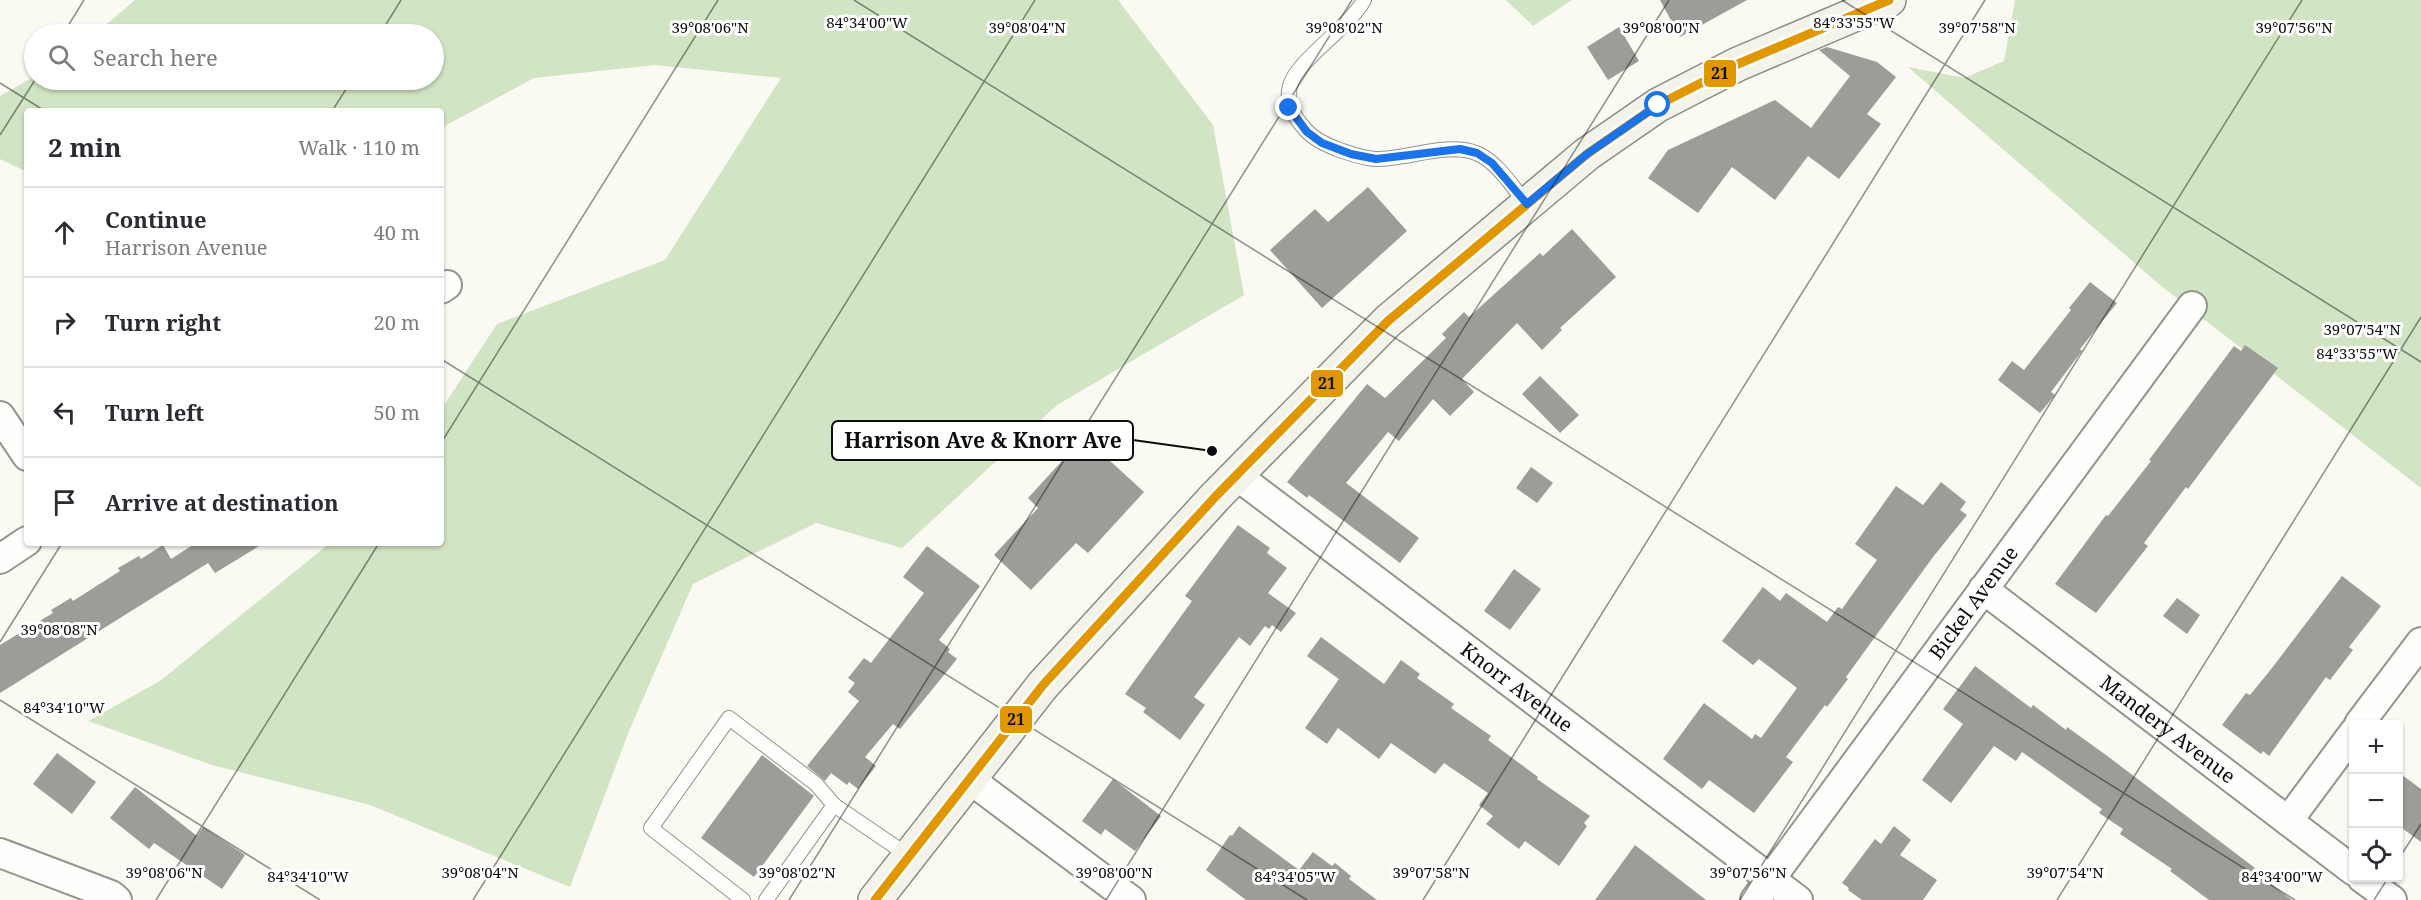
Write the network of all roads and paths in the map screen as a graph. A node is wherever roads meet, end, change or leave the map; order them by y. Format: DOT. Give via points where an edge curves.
graph roads {
  1 [pos="1364,0"];
  2 [pos="1889,0"];
  3 [pos="1527,204"];
  4 [pos="2192,306"];
  5 [pos="0,416"];
  6 [pos="24,452"];
  7 [pos="1236,475"];
  8 [pos="24,543"];
  9 [pos="0,559"];
  10 [pos="1983,589"];
  11 [pos="2421,642"];
  12 [pos="2362,720"];
  13 [pos="2349,739"];
  14 [pos="968,778"];
  15 [pos="834,805"];
  16 [pos="2288,820"];
  17 [pos="0,853"];
  18 [pos="909,856"];
  19 [pos="2349,867"];
  20 [pos="2367,882"];
  21 [pos="1763,889"];
  22 [pos="117,900"];
  23 [pos="743,900"];
  24 [pos="766,900"];
  25 [pos="875,900"];
  26 [pos="1131,900"];
  27 [pos="1798,900"];
  28 [pos="2392,900"];
  1 -- 3 [label="lane" via="1357,13 1303,66 1290,85 1289,108 1307,132 1322,143 1376,159 1460,149 1477,153 1492,163"];
  2 -- 3 [label="main road" via="1738,64 1658,105 1587,154"];
  3 -- 7 [label="main road" via="1388,321"];
  4 -- 10 [label="street, Bickel Avenue"];
  5 -- 6 [label="street"];
  7 -- 14 [label="main road" via="1043,685"];
  7 -- 21 [label="street, Knorr Avenue"];
  8 -- 9 [label="street"];
  10 -- 16 [label="street, Mandery Avenue"];
  10 -- 21 [label="street, Bickel Avenue"];
  11 -- 12 [label="street"];
  13 -- 16 [label="street"];
  14 -- 18 [label="main road"];
  14 -- 26 [label="street"];
  15 -- 18 [label="lane"];
  15 -- 23 [label="lane" via="816,784 729,718 651,828"];
  15 -- 24 [label="lane"];
  16 -- 19 [label="street, Mandery Avenue"];
  17 -- 22 [label="street"];
  18 -- 25 [label="main road"];
  20 -- 28 [label="street"];
  21 -- 27 [label="street, Knorr Avenue"];
}
